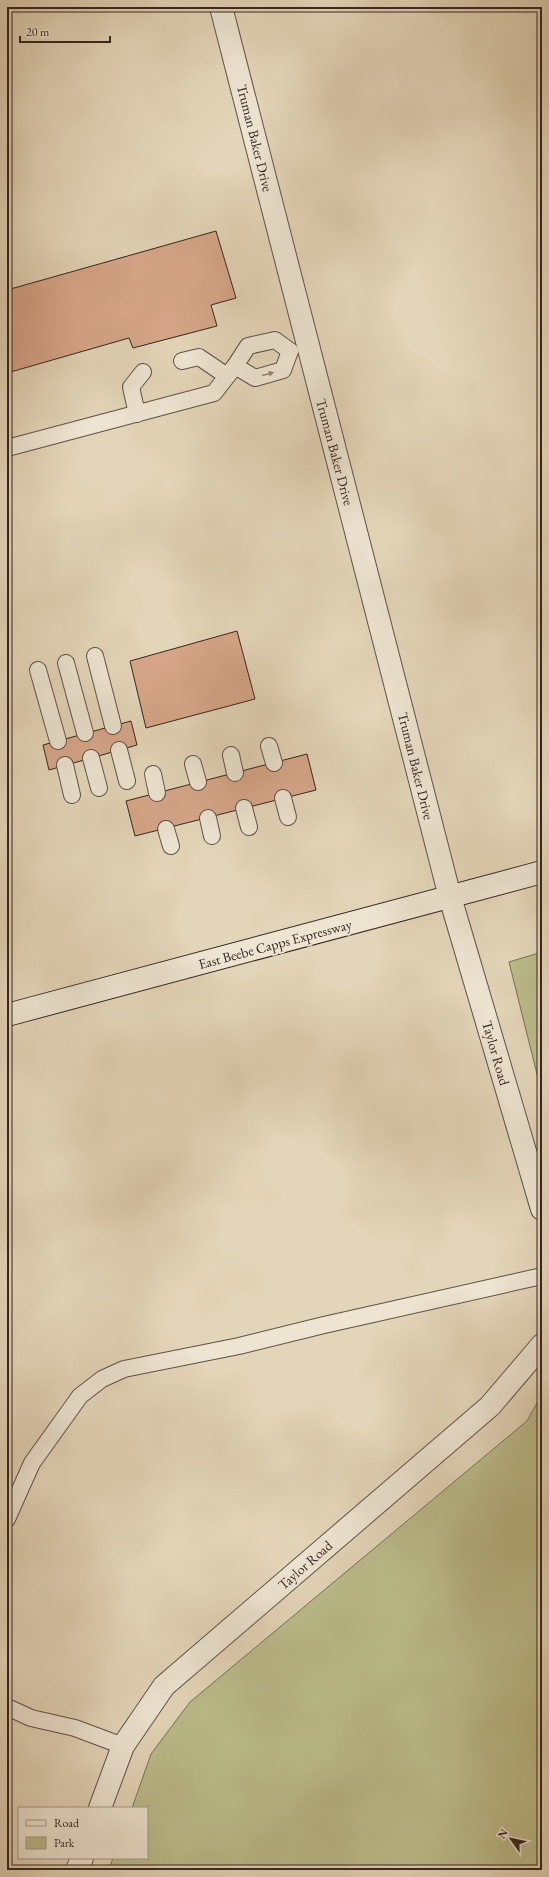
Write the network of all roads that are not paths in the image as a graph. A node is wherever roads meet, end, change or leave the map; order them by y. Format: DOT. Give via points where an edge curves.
graph roads {
  1 [pos="221,7"];
  2 [pos="299,348"];
  3 [pos="182,361"];
  4 [pos="231,371"];
  5 [pos="143,372"];
  6 [pos="137,414"];
  7 [pos="7,448"];
  8 [pos="95,656"];
  9 [pos="66,663"];
  10 [pos="38,670"];
  11 [pos="112,726"];
  12 [pos="85,733"];
  13 [pos="58,741"];
  14 [pos="269,746"];
  15 [pos="119,750"];
  16 [pos="231,755"];
  17 [pos="91,758"];
  18 [pos="274,763"];
  19 [pos="193,764"];
  20 [pos="65,765"];
  21 [pos="235,773"];
  22 [pos="153,774"];
  23 [pos="127,781"];
  24 [pos="198,782"];
  25 [pos="98,788"];
  26 [pos="158,793"];
  27 [pos="72,794"];
  28 [pos="284,798"];
  29 [pos="244,808"];
  30 [pos="288,817"];
  31 [pos="208,818"];
  32 [pos="249,827"];
  33 [pos="166,829"];
  34 [pos="212,836"];
  35 [pos="171,846"];
  36 [pos="542,872"];
  37 [pos="450,897"];
  38 [pos="7,1015"];
  39 [pos="542,1209"];
  40 [pos="542,1276"];
  41 [pos="542,1345"];
  42 [pos="7,1519"];
  43 [pos="7,1707"];
  44 [pos="123,1746"];
  45 [pos="100,1807"];
  46 [pos="82,1859"];
  47 [pos="77,1870"];
  1 -- 2 [label="street, Truman Baker Drive"];
  4 -- 2 [label="lane, one-way" via="256,378 283,370"];
  2 -- 4 [label="lane" via="275,340 248,346"];
  2 -- 37 [label="street, Truman Baker Drive"];
  3 -- 4 [label="lane" via="199,357"];
  4 -- 6 [label="lane" via="214,393"];
  5 -- 6 [label="lane" via="131,387"];
  6 -- 7 [label="lane"];
  8 -- 11 [label="lane"];
  9 -- 12 [label="lane"];
  10 -- 13 [label="lane"];
  14 -- 18 [label="lane"];
  15 -- 23 [label="lane"];
  16 -- 21 [label="lane"];
  17 -- 25 [label="lane"];
  19 -- 24 [label="lane"];
  20 -- 27 [label="lane"];
  22 -- 26 [label="lane"];
  28 -- 30 [label="lane"];
  29 -- 32 [label="lane"];
  31 -- 34 [label="lane"];
  33 -- 35 [label="lane"];
  36 -- 37 [label="street, East Beebe Capps Expressway"];
  37 -- 38 [label="street, East Beebe Capps Expressway"];
  37 -- 39 [label="street, Taylor Road"];
  40 -- 42 [label="lane" via="239,1346 124,1369 102,1379 80,1396 32,1463"];
  41 -- 44 [label="street, Taylor Road" via="490,1406 164,1686"];
  43 -- 44 [label="lane" via="31,1718 75,1728"];
  44 -- 45 [label="street, Taylor Road"];
  46 -- 47 [label="street"];
}
